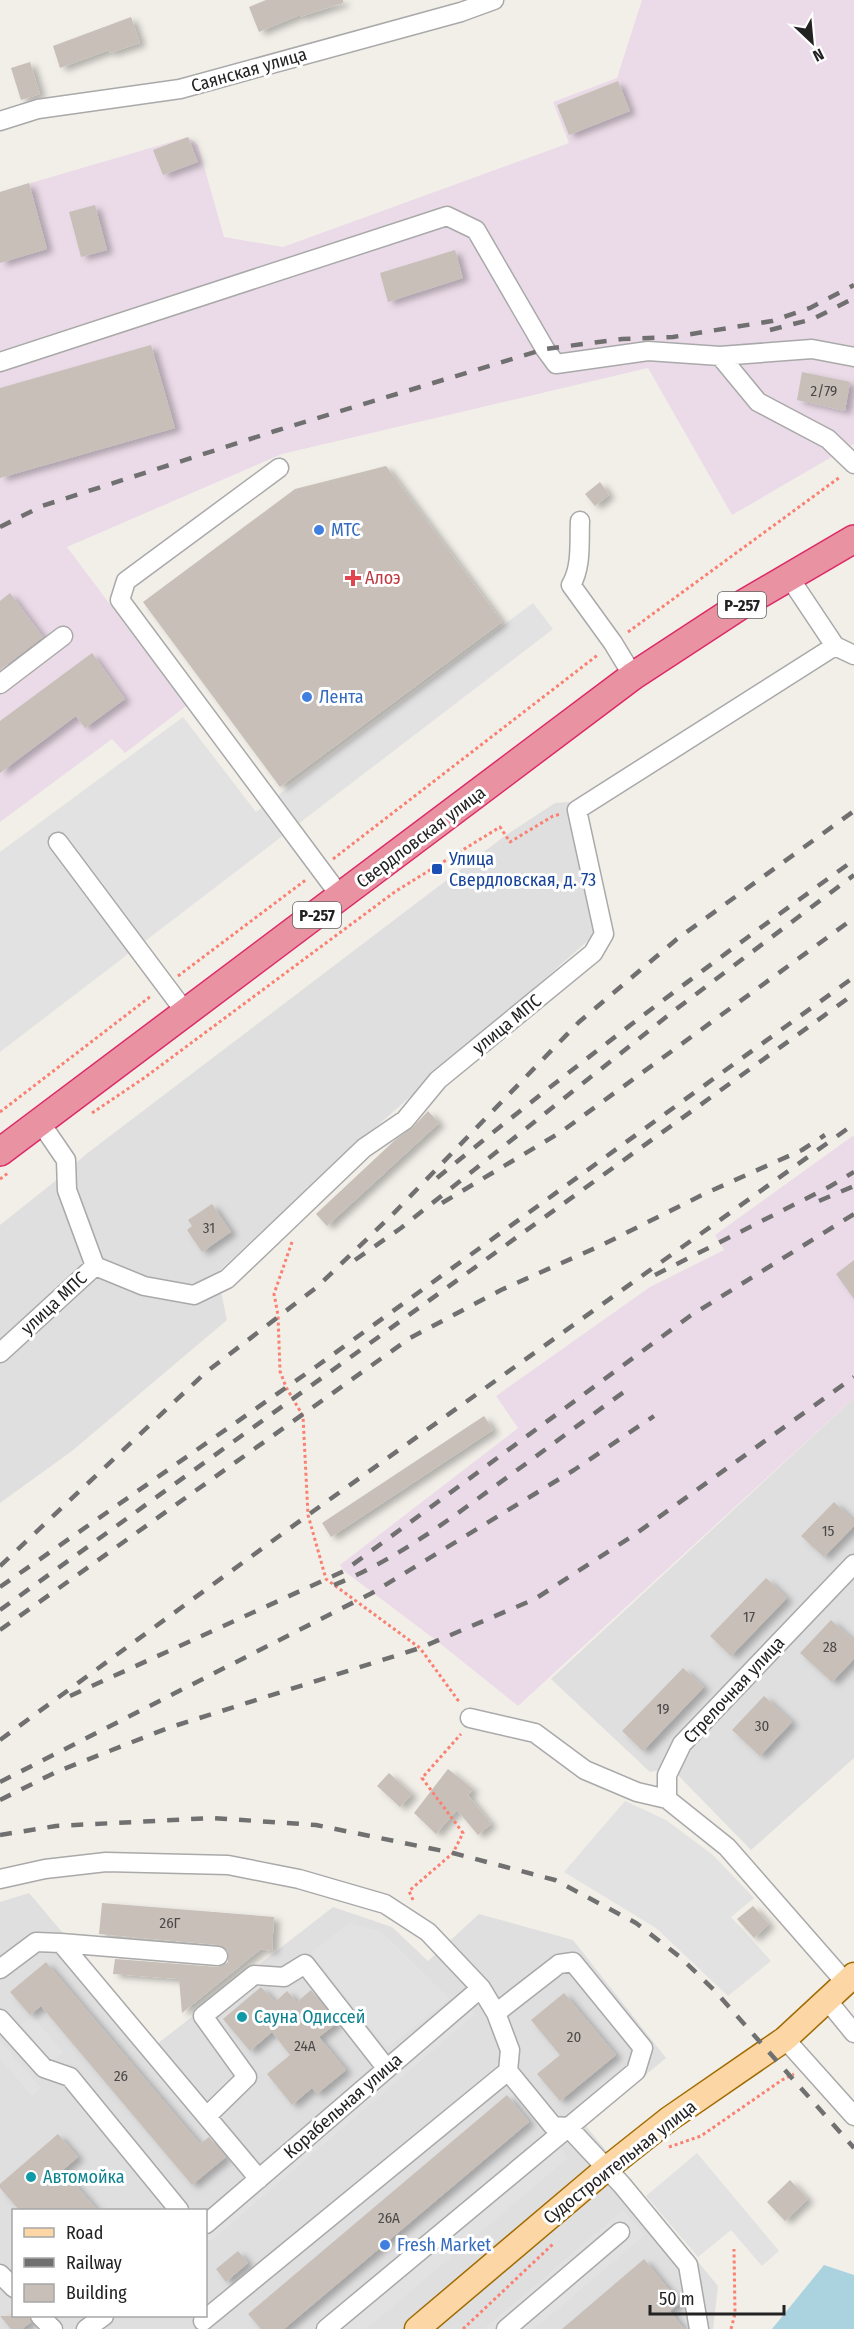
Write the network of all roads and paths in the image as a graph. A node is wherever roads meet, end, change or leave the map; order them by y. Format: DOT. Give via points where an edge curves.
graph roads {
  1 [pos="494,0"];
  2 [pos="0,121"];
  3 [pos="720,356"];
  4 [pos="854,357"];
  5 [pos="0,362"];
  6 [pos="279,468"];
  7 [pos="849,469"];
  8 [pos="580,521"];
  9 [pos="854,539"];
  10 [pos="789,577"];
  11 [pos="63,636"];
  12 [pos="613,643"];
  13 [pos="835,646"];
  14 [pos="854,655"];
  15 [pos="633,676"];
  16 [pos="0,684"];
  17 [pos="578,810"];
  18 [pos="357,841"];
  19 [pos="58,842"];
  20 [pos="361,846"];
  21 [pos="332,860"];
  22 [pos="309,878"];
  23 [pos="341,897"];
  24 [pos="166,984"];
  25 [pos="186,1013"];
  26 [pos="0,1112"];
  27 [pos="89,1115"];
  28 [pos="40,1122"];
  29 [pos="4,1162"];
  30 [pos="0,1179"];
  31 [pos="295,1212"];
  32 [pos="95,1266"];
  33 [pos="0,1353"];
  34 [pos="854,1564"];
  35 [pos="470,1718"];
  36 [pos="667,1799"];
  37 [pos="0,1879"];
  38 [pos="413,1901"];
  39 [pos="61,1943"];
  40 [pos="218,1956"];
  41 [pos="0,1969"];
  42 [pos="850,1979"];
  43 [pos="481,1988"];
  44 [pos="826,2000"];
  45 [pos="496,2013"];
  46 [pos="0,2019"];
  47 [pos="854,2033"];
  48 [pos="785,2039"];
  49 [pos="808,2065"];
  50 [pos="387,2069"];
  51 [pos="508,2071"];
  52 [pos="207,2116"];
  53 [pos="854,2116"];
  54 [pos="568,2127"];
  55 [pos="661,2153"];
  56 [pos="606,2169"];
  57 [pos="259,2179"];
  58 [pos="177,2209"];
  59 [pos="207,2223"];
  60 [pos="620,2232"];
  61 [pos="554,2243"];
  62 [pos="734,2249"];
  63 [pos="0,2274"];
  64 [pos="12,2286"];
  65 [pos="41,2317"];
  66 [pos="103,2317"];
  67 [pos="204,2322"];
  68 [pos="53,2329"];
  69 [pos="86,2329"];
  70 [pos="326,2329"];
  71 [pos="417,2329"];
  72 [pos="463,2329"];
  73 [pos="506,2329"];
  74 [pos="699,2329"];
  75 [pos="731,2329"];
  1 -- 2 [label="street, Саянская улица" via="180,89 38,109"];
  3 -- 4 [label="street" via="812,349"];
  3 -- 5 [label="street" via="648,351 556,364 476,230 447,216"];
  3 -- 7 [label="street" via="758,402 828,439"];
  6 -- 23 [label="street" via="126,581 120,600"];
  7 -- 12 [label="path"];
  8 -- 12 [label="street" via="579,564 571,585"];
  9 -- 10 [label="highway, Свердловская улица / Р-257"];
  10 -- 13 [label="street"];
  10 -- 15 [label="highway, Свердловская улица / Р-257"];
  11 -- 16 [label="street"];
  12 -- 15 [label="street"];
  12 -- 18 [label="path"];
  13 -- 14 [label="street"];
  13 -- 17 [label="street"];
  15 -- 23 [label="highway, Свердловская улица / Р-257"];
  17 -- 27 [label="path" via="553,816 510,842 500,827 396,891"];
  17 -- 31 [label="street, улица МПС" via="604,934 593,953 438,1080 405,1120 364,1148"];
  18 -- 20 [label="path"];
  18 -- 21 [label="path"];
  19 -- 24 [label="street"];
  22 -- 24 [label="path"];
  23 -- 25 [label="highway, Свердловская улица / Р-257"];
  24 -- 25 [label="street"];
  24 -- 26 [label="path"];
  25 -- 28 [label="highway, Свердловская улица / Р-257"];
  28 -- 29 [label="highway, Свердловская улица / Р-257"];
  28 -- 32 [label="street" via="66,1160 68,1190"];
  29 -- 30 [label="path"];
  31 -- 32 [label="street, улица МПС" via="227,1279 194,1296 144,1286"];
  31 -- 35 [label="path" via="292,1243 274,1294 280,1371 303,1416 308,1515 326,1579 420,1648"];
  32 -- 33 [label="street, улица МПС"];
  34 -- 36 [label="street, Стрелочная улица" via="682,1744 667,1775"];
  35 -- 36 [label="street" via="535,1733 585,1770 637,1792"];
  35 -- 38 [label="path" via="456,1741 422,1778 463,1833 453,1852 409,1891"];
  36 -- 42 [label="street" via="727,1847"];
  37 -- 43 [label="street" via="106,1862 228,1865 299,1879 385,1904 428,1932"];
  39 -- 40 [label="street"];
  39 -- 41 [label="street" via="36,1942"];
  39 -- 52 [label="street"];
  42 -- 44 [label="main road, Судостроительная улица"];
  43 -- 45 [label="street"];
  43 -- 50 [label="street, Корабельная улица"];
  44 -- 47 [label="street"];
  44 -- 48 [label="main road, Судостроительная улица"];
  45 -- 51 [label="street" via="510,2050"];
  45 -- 54 [label="street" via="559,1964 573,1962 643,2048 636,2071"];
  46 -- 58 [label="street" via="44,2068 70,2077"];
  48 -- 49 [label="street"];
  48 -- 56 [label="main road, Судостроительная улица" via="669,2119"];
  49 -- 53 [label="street"];
  49 -- 55 [label="path" via="701,2136"];
  50 -- 52 [label="street" via="305,1964 284,1977 254,1975 203,2016 247,2077"];
  50 -- 57 [label="street, Корабельная улица"];
  51 -- 54 [label="street" via="553,2126"];
  51 -- 67 [label="street"];
  52 -- 57 [label="street"];
  54 -- 56 [label="street"];
  54 -- 70 [label="street"];
  56 -- 71 [label="main road, Судостроительная улица"];
  56 -- 74 [label="street" via="688,2265"];
  57 -- 59 [label="street, Корабельная улица"];
  60 -- 73 [label="street"];
  61 -- 72 [label="path"];
  62 -- 75 [label="path" via="735,2314"];
  63 -- 64 [label="street"];
  65 -- 68 [label="street"];
  66 -- 69 [label="street"];
}
